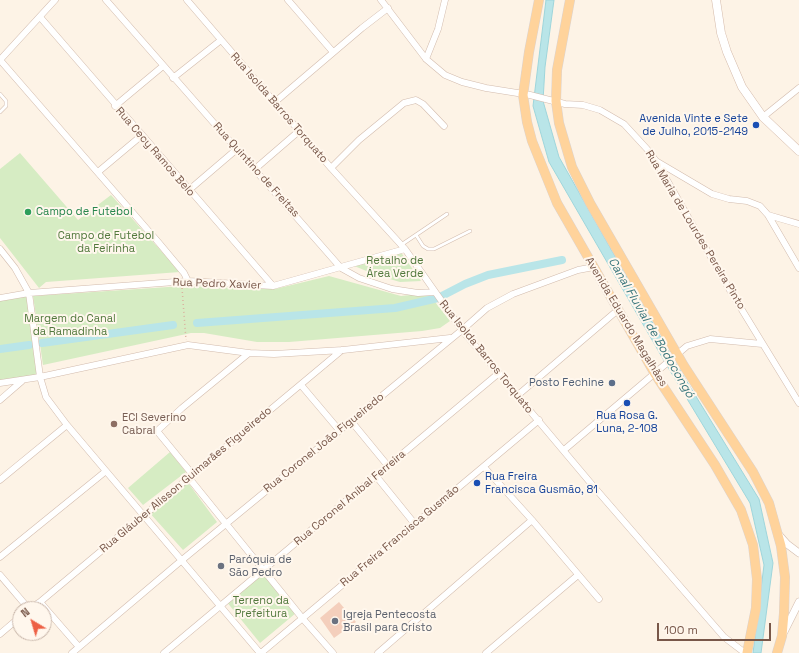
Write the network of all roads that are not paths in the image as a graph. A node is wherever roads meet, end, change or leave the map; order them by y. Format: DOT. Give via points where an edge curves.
graph roads {
  1 [pos="55,0"];
  2 [pos="106,0"];
  3 [pos="187,0"];
  4 [pos="288,0"];
  5 [pos="381,0"];
  6 [pos="445,0"];
  7 [pos="539,0"];
  8 [pos="570,0"];
  9 [pos="716,0"];
  10 [pos="388,8"];
  11 [pos="40,16"];
  12 [pos="221,40"];
  13 [pos="333,52"];
  14 [pos="426,59"];
  15 [pos="0,60"];
  16 [pos="163,66"];
  17 [pos="173,78"];
  18 [pos="799,88"];
  19 [pos="0,94"];
  20 [pos="527,95"];
  21 [pos="556,101"];
  22 [pos="275,102"];
  23 [pos="115,106"];
  24 [pos="0,112"];
  25 [pos="763,117"];
  26 [pos="444,126"];
  27 [pos="299,130"];
  28 [pos="141,136"];
  29 [pos="237,148"];
  30 [pos="799,151"];
  31 [pos="656,161"];
  32 [pos="331,168"];
  33 [pos="255,169"];
  34 [pos="98,172"];
  35 [pos="189,190"];
  36 [pos="448,214"];
  37 [pos="768,215"];
  38 [pos="799,224"];
  39 [pos="470,231"];
  40 [pos="416,235"];
  41 [pos="403,247"];
  42 [pos="0,249"];
  43 [pos="594,267"];
  44 [pos="341,268"];
  45 [pos="799,268"];
  46 [pos="188,281"];
  47 [pos="273,286"];
  48 [pos="434,292"];
  49 [pos="29,293"];
  50 [pos="0,298"];
  51 [pos="619,309"];
  52 [pos="462,330"];
  53 [pos="450,338"];
  54 [pos="762,344"];
  55 [pos="342,350"];
  56 [pos="249,353"];
  57 [pos="676,356"];
  58 [pos="657,372"];
  59 [pos="499,373"];
  60 [pos="40,377"];
  61 [pos="22,381"];
  62 [pos="0,383"];
  63 [pos="300,385"];
  64 [pos="518,395"];
  65 [pos="0,400"];
  66 [pos="799,403"];
  67 [pos="539,420"];
  68 [pos="351,421"];
  69 [pos="67,425"];
  70 [pos="339,430"];
  71 [pos="564,450"];
  72 [pos="388,466"];
  73 [pos="484,467"];
  74 [pos="106,471"];
  75 [pos="376,476"];
  76 [pos="191,477"];
  77 [pos="0,480"];
  78 [pos="144,515"];
  79 [pos="532,520"];
  80 [pos="414,523"];
  81 [pos="226,524"];
  82 [pos="779,535"];
  83 [pos="799,553"];
  84 [pos="0,557"];
  85 [pos="182,560"];
  86 [pos="263,569"];
  87 [pos="0,575"];
  88 [pos="578,575"];
  89 [pos="599,599"];
  90 [pos="22,601"];
  91 [pos="41,601"];
  92 [pos="799,602"];
  93 [pos="219,606"];
  94 [pos="52,616"];
  95 [pos="303,619"];
  96 [pos="12,624"];
  97 [pos="0,634"];
  98 [pos="782,636"];
  99 [pos="78,647"];
  100 [pos="72,653"];
  101 [pos="164,653"];
  102 [pos="260,653"];
  103 [pos="333,653"];
  104 [pos="378,653"];
  105 [pos="486,653"];
  106 [pos="746,653"];
  107 [pos="777,653"];
  1 -- 11 [label="street"];
  2 -- 16 [label="street, Rua Quintino de Freitas"];
  3 -- 12 [label="street, Rua Isolda Barros Torquato"];
  4 -- 13 [label="street"];
  5 -- 10 [label="street, Rua Maria de Lourdes Pereira Pinto"];
  6 -- 14 [label="street" via="438,29"];
  7 -- 20 [label="main road, Avenida Eduardo Magalhães" via="529,52"];
  8 -- 21 [label="main road" via="559,56"];
  9 -- 25 [label="main road" via="721,33 731,64 742,87"];
  10 -- 13 [label="street"];
  10 -- 14 [label="street, Rua Maria de Lourdes Pereira Pinto"];
  11 -- 15 [label="street"];
  11 -- 23 [label="street, Rua Cecy Ramos Belo"];
  12 -- 17 [label="street"];
  12 -- 22 [label="street, Rua Isolda Barros Torquato"];
  13 -- 22 [label="street"];
  14 -- 20 [label="street, Rua Maria de Lourdes Pereira Pinto" via="445,75 462,82"];
  15 -- 34 [label="street"];
  16 -- 17 [label="street, Rua Quintino de Freitas"];
  16 -- 23 [label="street"];
  17 -- 29 [label="street, Rua Quintino de Freitas"];
  18 -- 25 [label="street"];
  19 -- 24 [label="lane" via="6,101 6,106"];
  20 -- 21 [label="street, Rua Maria de Lourdes Pereira Pinto"];
  20 -- 43 [label="main road, Avenida Eduardo Magalhães" via="527,122 545,175 557,202"];
  21 -- 31 [label="street, Rua Maria de Lourdes Pereira Pinto" via="583,105 612,116 635,135"];
  21 -- 57 [label="main road" via="563,138 578,180"];
  22 -- 27 [label="street, Rua Isolda Barros Torquato"];
  23 -- 28 [label="street, Rua Cecy Ramos Belo"];
  25 -- 30 [label="main road"];
  26 -- 32 [label="street" via="423,104 416,100 404,103 359,140"];
  27 -- 32 [label="street, Rua Isolda Barros Torquato"];
  27 -- 33 [label="street"];
  28 -- 34 [label="street"];
  28 -- 35 [label="street, Rua Cecy Ramos Belo"];
  29 -- 33 [label="street, Rua Quintino de Freitas"];
  29 -- 35 [label="street"];
  31 -- 37 [label="street" via="712,194 754,202"];
  31 -- 54 [label="street, Rua Maria de Lourdes Pereira Pinto"];
  32 -- 41 [label="street, Rua Isolda Barros Torquato"];
  33 -- 44 [label="street, Rua Quintino de Freitas"];
  34 -- 46 [label="street" via="179,266"];
  35 -- 47 [label="street, Rua Cecy Ramos Belo"];
  36 -- 40 [label="lane"];
  37 -- 38 [label="street"];
  37 -- 45 [label="street"];
  39 -- 40 [label="lane" via="434,249 423,246"];
  40 -- 41 [label="lane"];
  41 -- 44 [label="street, Rua Pedro Xavier"];
  41 -- 48 [label="street, Rua Isolda Barros Torquato"];
  42 -- 49 [label="street" via="15,268"];
  43 -- 51 [label="main road, Avenida Eduardo Magalhães"];
  43 -- 52 [label="street, Rua Coronel João Figueiredo" via="578,270 498,300 478,314"];
  44 -- 47 [label="street, Rua Pedro Xavier"];
  44 -- 48 [label="street, Rua Quintino de Freitas" via="359,278 392,289 418,293"];
  46 -- 47 [label="street, Rua Pedro Xavier"];
  46 -- 49 [label="street, Rua Pedro Xavier"];
  48 -- 52 [label="street, Rua Isolda Barros Torquato"];
  49 -- 50 [label="street, Rua Pedro Xavier"];
  49 -- 60 [label="street"];
  51 -- 58 [label="main road, Avenida Eduardo Magalhães"];
  51 -- 64 [label="street"];
  52 -- 53 [label="street, Rua Coronel João Figueiredo"];
  52 -- 59 [label="street, Rua Isolda Barros Torquato"];
  53 -- 55 [label="street"];
  53 -- 68 [label="street, Rua Coronel João Figueiredo"];
  54 -- 57 [label="street" via="710,339 687,346"];
  54 -- 66 [label="street, Rua Maria de Lourdes Pereira Pinto"];
  55 -- 56 [label="street"];
  55 -- 63 [label="street, Rua Gláuber Alisson Guimarães Figueiredo"];
  56 -- 60 [label="street" via="187,345"];
  56 -- 76 [label="street" via="157,432"];
  57 -- 58 [label="street"];
  57 -- 82 [label="main road" via="762,489"];
  58 -- 71 [label="street"];
  58 -- 106 [label="main road, Avenida Eduardo Magalhães" via="716,465 748,526 757,579 756,608"];
  59 -- 64 [label="street, Rua Isolda Barros Torquato"];
  59 -- 72 [label="street, Rua Coronel Aníbal Ferreira"];
  60 -- 61 [label="street"];
  60 -- 69 [label="street" via="46,397"];
  61 -- 62 [label="street"];
  61 -- 65 [label="street"];
  63 -- 70 [label="street"];
  63 -- 76 [label="street, Rua Gláuber Alisson Guimarães Figueiredo"];
  64 -- 67 [label="street, Rua Isolda Barros Torquato"];
  67 -- 71 [label="street, Rua Isolda Barros Torquato"];
  67 -- 73 [label="street, Rua Freira Francisca Gusmão"];
  68 -- 70 [label="street, Rua Coronel João Figueiredo"];
  68 -- 72 [label="street"];
  69 -- 74 [label="street"];
  69 -- 77 [label="street"];
  70 -- 81 [label="street, Rua Coronel João Figueiredo"];
  71 -- 106 [label="street, Rua Isolda Barros Torquato" via="724,638"];
  72 -- 75 [label="street, Rua Coronel Aníbal Ferreira"];
  73 -- 79 [label="street"];
  73 -- 80 [label="street, Rua Freira Francisca Gusmão"];
  74 -- 78 [label="street"];
  74 -- 84 [label="street"];
  75 -- 80 [label="street"];
  75 -- 86 [label="street, Rua Coronel Aníbal Ferreira"];
  76 -- 78 [label="street, Rua Gláuber Alisson Guimarães Figueiredo"];
  76 -- 81 [label="street"];
  78 -- 85 [label="street"];
  78 -- 91 [label="street, Rua Gláuber Alisson Guimarães Figueiredo"];
  79 -- 88 [label="street"];
  79 -- 104 [label="street"];
  80 -- 95 [label="street, Rua Freira Francisca Gusmão"];
  81 -- 85 [label="street, Rua Coronel João Figueiredo"];
  81 -- 86 [label="street"];
  82 -- 83 [label="street"];
  82 -- 98 [label="main road" via="786,594"];
  85 -- 93 [label="street"];
  85 -- 99 [label="street, Rua Coronel João Figueiredo"];
  86 -- 93 [label="street, Rua Coronel Aníbal Ferreira"];
  86 -- 95 [label="street"];
  87 -- 90 [label="street"];
  88 -- 89 [label="street"];
  88 -- 105 [label="street"];
  92 -- 98 [label="street"];
  93 -- 101 [label="street, Rua Coronel Aníbal Ferreira"];
  93 -- 102 [label="street"];
  94 -- 99 [label="street"];
  95 -- 102 [label="street, Rua Freira Francisca Gusmão"];
  95 -- 103 [label="street"];
  96 -- 97 [label="street"];
  98 -- 107 [label="main road"];
  99 -- 100 [label="street, Rua Coronel João Figueiredo"];
}
